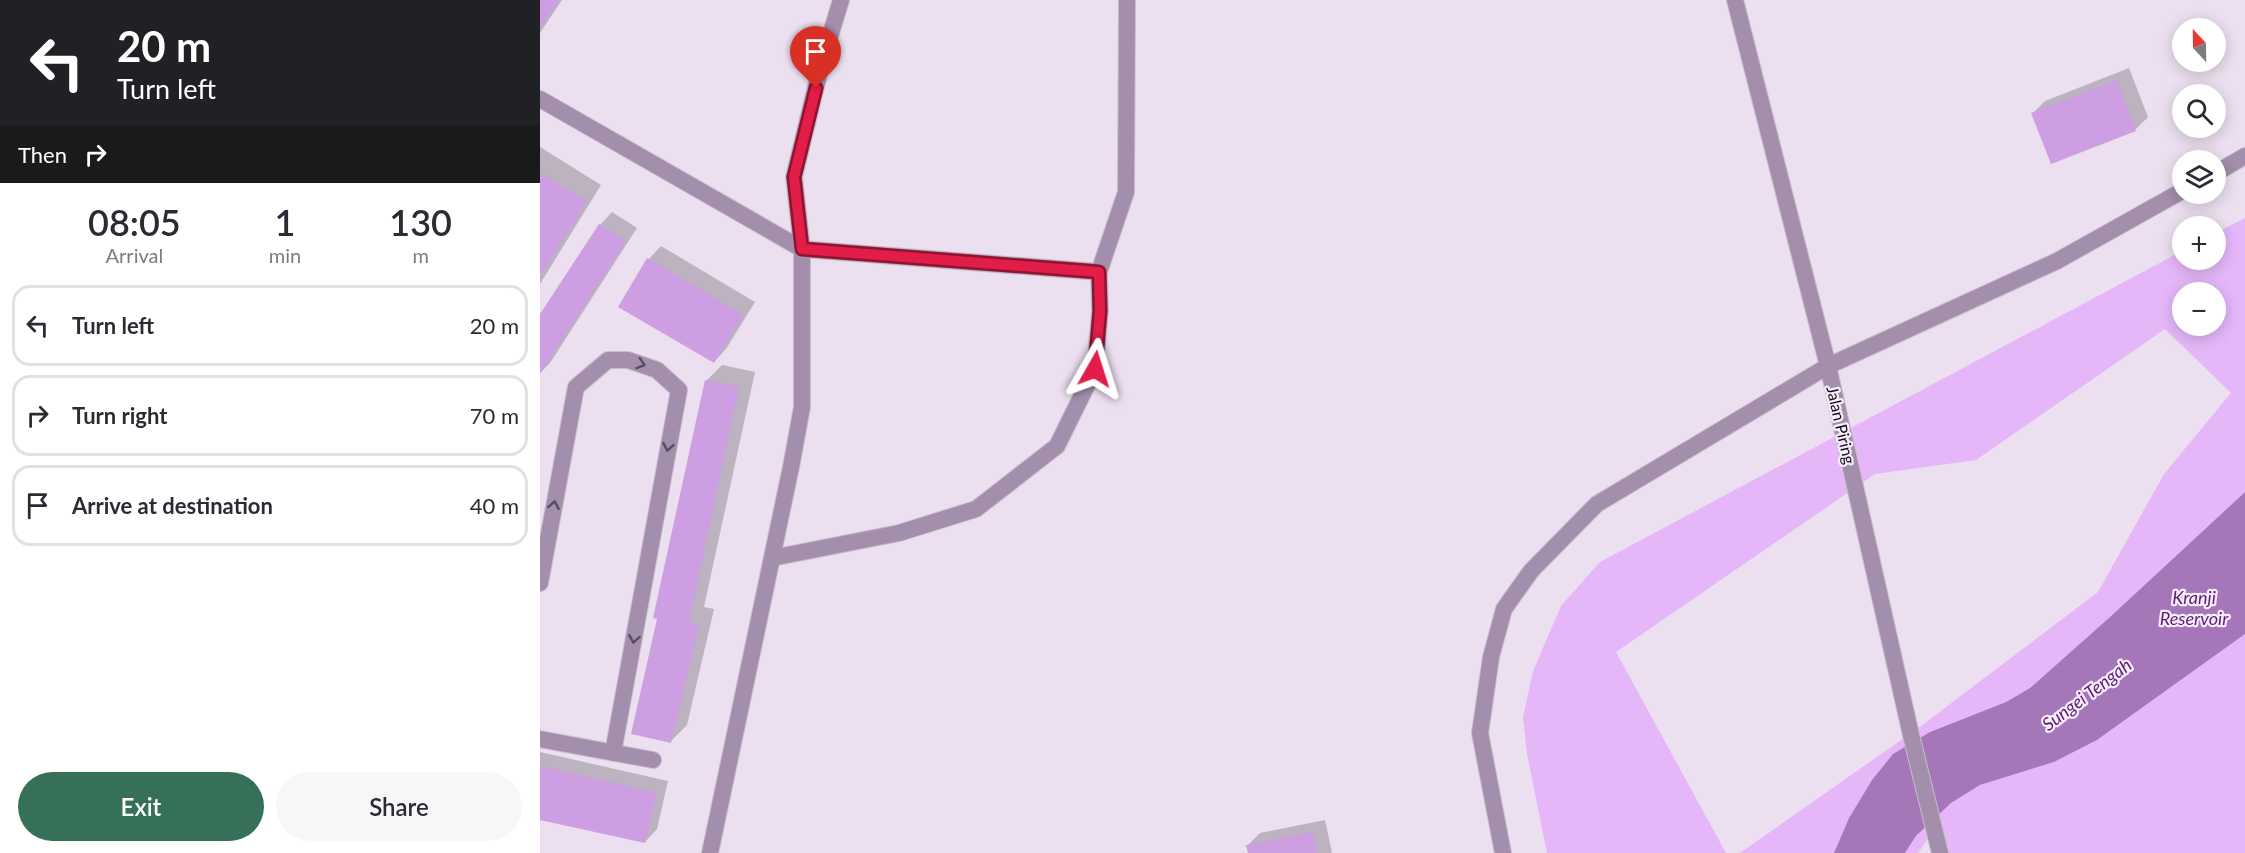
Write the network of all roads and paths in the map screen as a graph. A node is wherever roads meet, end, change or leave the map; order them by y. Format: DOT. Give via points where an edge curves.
graph roads {
  1 [pos="841,0"];
  2 [pos="1127,0"];
  3 [pos="1734,0"];
  4 [pos="540,99"];
  5 [pos="2245,156"];
  6 [pos="2226,167"];
  7 [pos="2172,197"];
  8 [pos="802,249"];
  9 [pos="1099,272"];
  10 [pos="1828,366"];
  11 [pos="772,558"];
  12 [pos="540,583"];
  13 [pos="540,739"];
  14 [pos="613,753"];
  15 [pos="653,760"];
  16 [pos="710,853"];
  17 [pos="1503,853"];
  18 [pos="1940,853"];
  1 -- 8 [label="lane" via="794,177"];
  2 -- 9 [label="lane" via="1126,192"];
  3 -- 10 [label="lane, Jalan Piring"];
  4 -- 8 [label="lane"];
  5 -- 6 [label="lane"];
  7 -- 10 [label="lane" via="2057,261"];
  8 -- 9 [label="lane"];
  8 -- 11 [label="lane" via="801,408"];
  9 -- 11 [label="lane" via="1095,369 1057,446 976,509 898,533"];
  10 -- 17 [label="lane" via="1598,504 1531,571 1504,609 1491,657 1480,733"];
  10 -- 18 [label="lane, Jalan Piring"];
  11 -- 16 [label="lane"];
  12 -- 14 [label="lane, one-way" via="576,387 608,360 628,360 657,370 679,390"];
  13 -- 14 [label="lane"];
  14 -- 15 [label="lane"];
}
